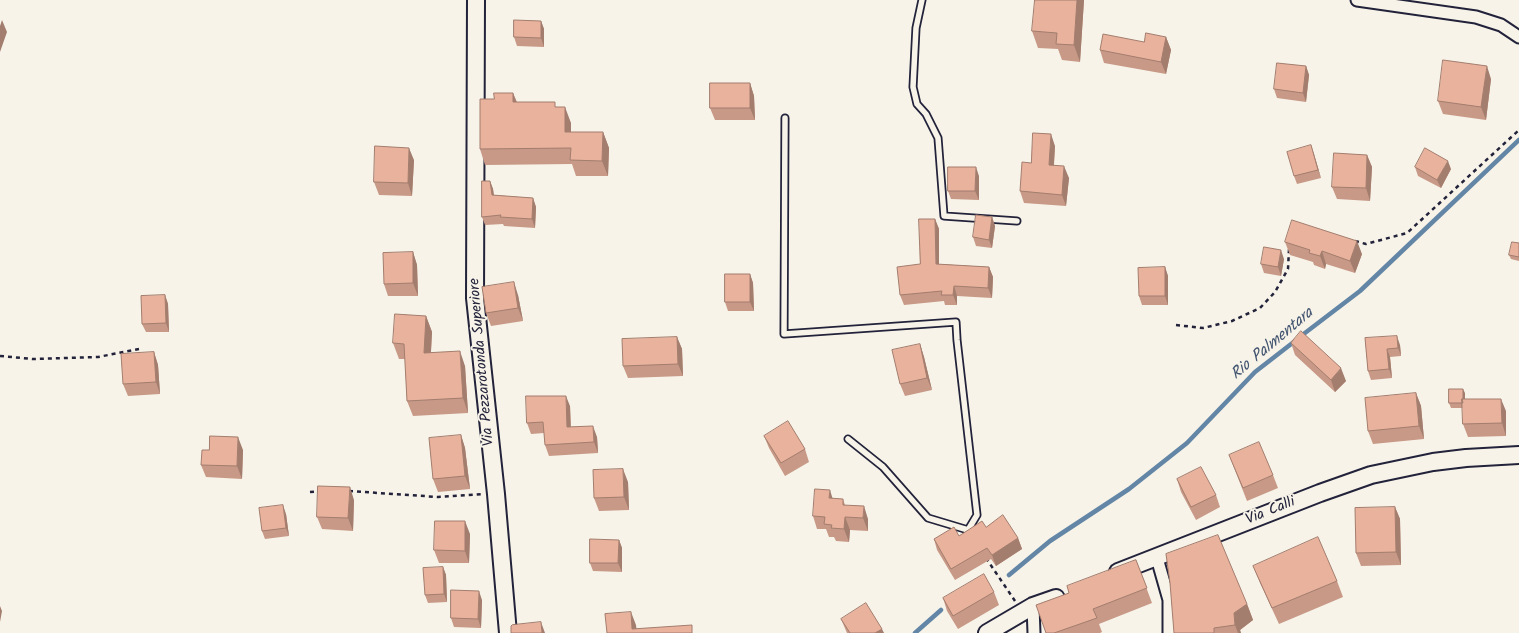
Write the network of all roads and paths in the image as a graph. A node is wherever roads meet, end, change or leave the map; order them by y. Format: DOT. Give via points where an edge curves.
graph roads {
  1 [pos="476,0"];
  2 [pos="922,0"];
  3 [pos="1357,0"];
  4 [pos="1519,37"];
  5 [pos="785,118"];
  6 [pos="1519,130"];
  7 [pos="1017,221"];
  8 [pos="1348,240"];
  9 [pos="1289,244"];
  10 [pos="1176,326"];
  11 [pos="139,349"];
  12 [pos="0,356"];
  13 [pos="848,438"];
  14 [pos="1518,452"];
  15 [pos="345,490"];
  16 [pos="327,491"];
  17 [pos="310,492"];
  18 [pos="496,494"];
  19 [pos="984,554"];
  20 [pos="1157,558"];
  21 [pos="1100,580"];
  22 [pos="1069,593"];
  23 [pos="1028,609"];
  24 [pos="508,633"];
  25 [pos="987,633"];
  26 [pos="1034,633"];
  27 [pos="1169,633"];
  1 -- 18 [label="street, Via Pezzarotonda Superiore" via="475,298"];
  2 -- 7 [label="lane" via="916,28 913,87 917,104 938,138 944,216"];
  3 -- 4 [label="street" via="1476,17 1501,24"];
  5 -- 13 [label="lane" via="784,334 956,322 976,515 968,530 928,518 883,467"];
  6 -- 8 [label="path" via="1407,233 1366,244"];
  9 -- 10 [label="path" via="1288,269 1275,292 1260,308 1232,321 1204,328"];
  11 -- 12 [label="path" via="98,357 33,359"];
  14 -- 20 [label="street, Via Calli" via="1433,462 1371,475"];
  15 -- 18 [label="path" via="438,496"];
  16 -- 17 [label="path"];
  18 -- 24 [label="street, Via Pezzarotonda Superiore"];
  19 -- 23 [label="path"];
  20 -- 21 [label="street, Via Calli"];
  20 -- 27 [label="street" via="1169,600"];
  22 -- 23 [label="street"];
  23 -- 25 [label="street"];
  23 -- 26 [label="street"];
}
